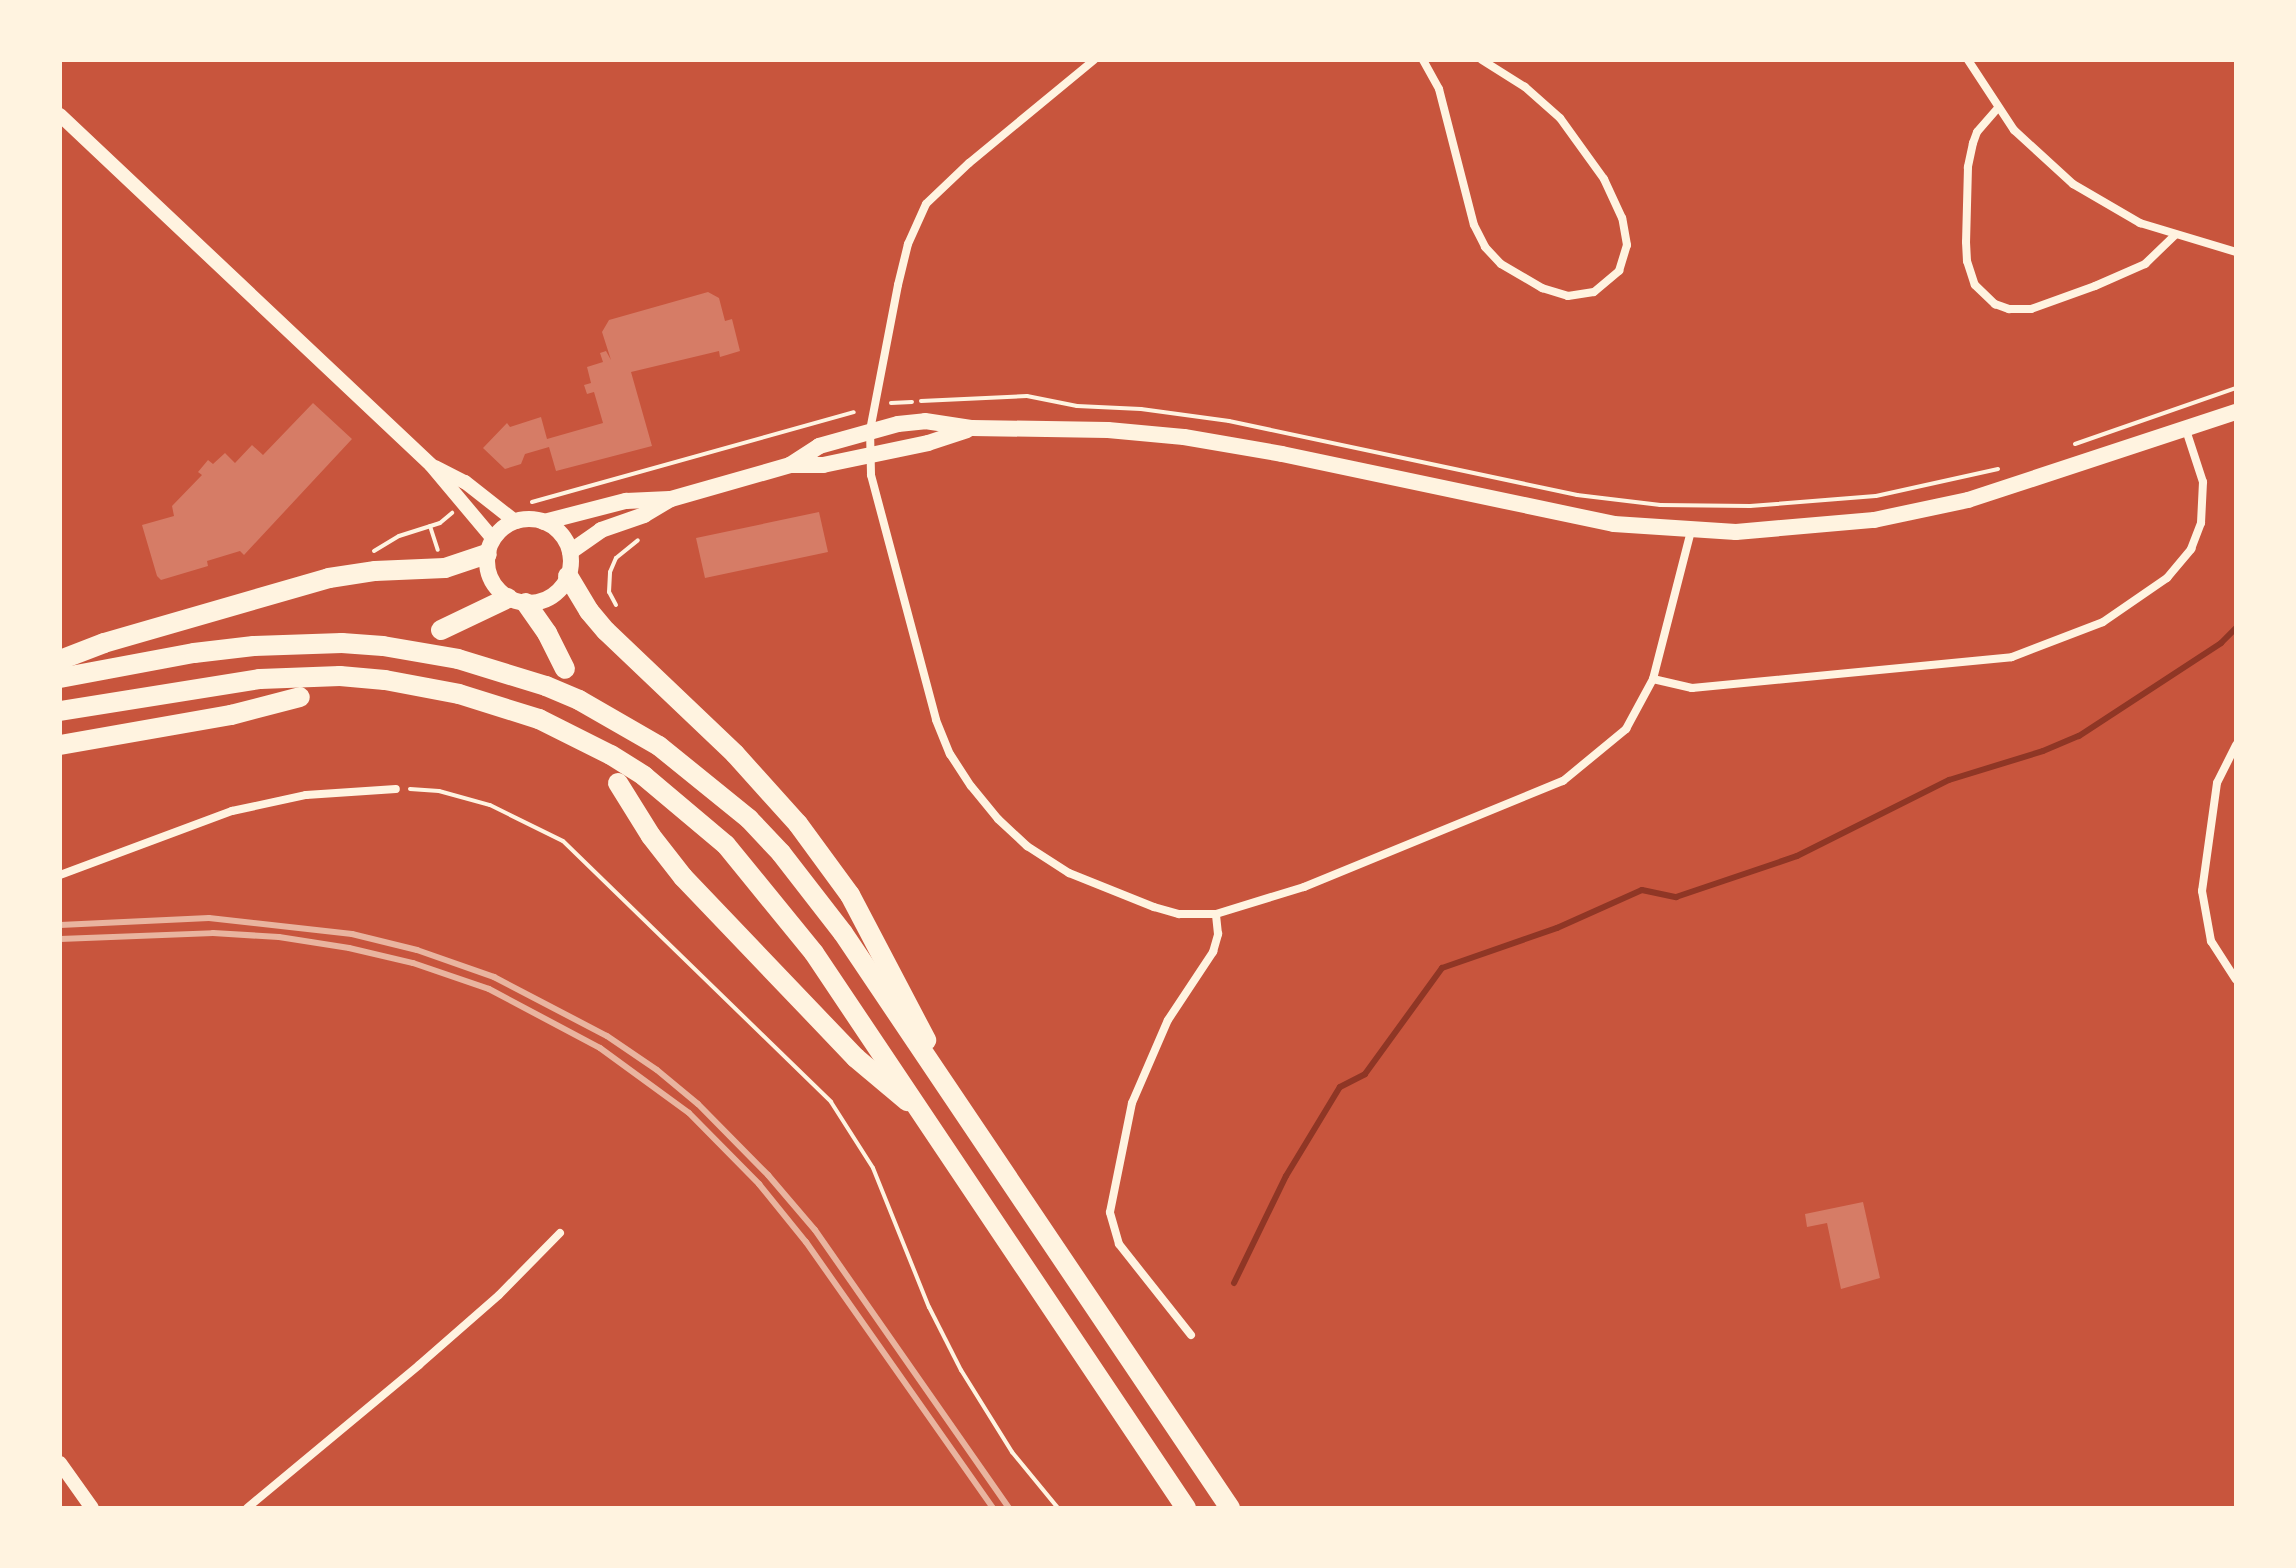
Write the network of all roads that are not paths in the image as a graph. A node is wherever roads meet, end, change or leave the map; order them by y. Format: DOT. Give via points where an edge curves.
graph roads {
  1 [pos="1094,60"];
  2 [pos="1423,60"];
  3 [pos="1482,60"];
  4 [pos="1968,60"];
  5 [pos="1997,109"];
  6 [pos="60,115"];
  7 [pos="2175,235"];
  8 [pos="2236,252"];
  9 [pos="2236,412"];
  10 [pos="972,428"];
  11 [pos="870,430"];
  12 [pos="2186,430"];
  13 [pos="870,455"];
  14 [pos="431,465"];
  15 [pos="790,465"];
  16 [pos="671,499"];
  17 [pos="516,522"];
  18 [pos="544,522"];
  19 [pos="1691,531"];
  20 [pos="490,546"];
  21 [pos="570,552"];
  22 [pos="568,576"];
  23 [pos="517,601"];
  24 [pos="441,630"];
  25 [pos="60,660"];
  26 [pos="565,669"];
  27 [pos="60,678"];
  28 [pos="1653,679"];
  29 [pos="300,697"];
  30 [pos="60,711"];
  31 [pos="60,745"];
  32 [pos="2236,745"];
  33 [pos="618,783"];
  34 [pos="396,789"];
  35 [pos="60,875"];
  36 [pos="1216,914"];
  37 [pos="2236,980"];
  38 [pos="953,1099"];
  39 [pos="920,1110"];
  40 [pos="560,1233"];
  41 [pos="1191,1335"];
  42 [pos="60,1463"];
  43 [pos="92,1508"];
  44 [pos="247,1508"];
  45 [pos="1186,1508"];
  46 [pos="1230,1508"];
  1 -- 11 [label="street" via="926,204 904,258"];
  2 -- 3 [label="street" via="1439,89 1474,225 1485,247 1501,264 1542,288 1568,296 1594,292 1619,271 1627,245 1622,218 1604,179 1560,118"];
  4 -- 5 [label="street"];
  5 -- 7 [label="street" via="2032,150 2073,184 2114,210"];
  5 -- 7 [label="street" via="1973,143 1966,242 1975,285 1995,304 2031,309 2095,286 2145,264"];
  6 -- 14 [label="street"];
  7 -- 8 [label="street"];
  9 -- 12 [label="main road"];
  10 -- 11 [label="main road" via="925,421"];
  10 -- 13 [label="main road"];
  10 -- 19 [label="main road" via="1184,437 1579,518"];
  11 -- 13 [label="street"];
  11 -- 15 [label="main road" via="819,446"];
  12 -- 19 [label="main road" via="2009,489 1922,511 1789,529"];
  12 -- 28 [label="street" via="2203,482 2201,523 2191,549 2167,578 2103,622 2012,657 1692,688"];
  13 -- 15 [label="main road" via="823,465"];
  13 -- 36 [label="street" via="936,720 971,786 1027,846 1069,873 1179,914"];
  14 -- 17 [label="street" via="465,482"];
  14 -- 20 [label="street"];
  15 -- 16 [label="main road"];
  16 -- 18 [label="main road" via="626,501"];
  16 -- 21 [label="main road" via="601,530"];
  17 -- 18 [label="main road"];
  17 -- 20 [label="main road"];
  18 -- 21 [label="main road" via="556,529"];
  19 -- 28 [label="street"];
  20 -- 23 [label="main road" via="491,579"];
  20 -- 25 [label="highway" via="445,568 329,578"];
  21 -- 22 [label="main road"];
  22 -- 23 [label="main road" via="547,600"];
  22 -- 38 [label="highway" via="606,631 767,787 824,858 876,938"];
  23 -- 24 [label="highway"];
  23 -- 26 [label="highway" via="547,633"];
  27 -- 38 [label="highway" via="194,653 342,643 458,659 579,700 679,760 759,830 843,933"];
  28 -- 36 [label="street" via="1626,729 1563,781 1304,887"];
  29 -- 31 [label="highway" via="231,715"];
  30 -- 39 [label="highway" via="203,686 340,676 495,703 574,735 644,776 726,845 814,953"];
  32 -- 37 [label="street" via="2217,783 2202,891 2211,941"];
  33 -- 39 [label="highway" via="683,877 856,1058"];
  34 -- 35 [label="street" via="321,793 232,811"];
  36 -- 41 [label="street" via="1213,952 1168,1020 1140,1080 1110,1212 1119,1244"];
  38 -- 46 [label="highway"];
  39 -- 45 [label="highway"];
  40 -- 44 [label="street" via="453,1335"];
  42 -- 43 [label="street"];
}
